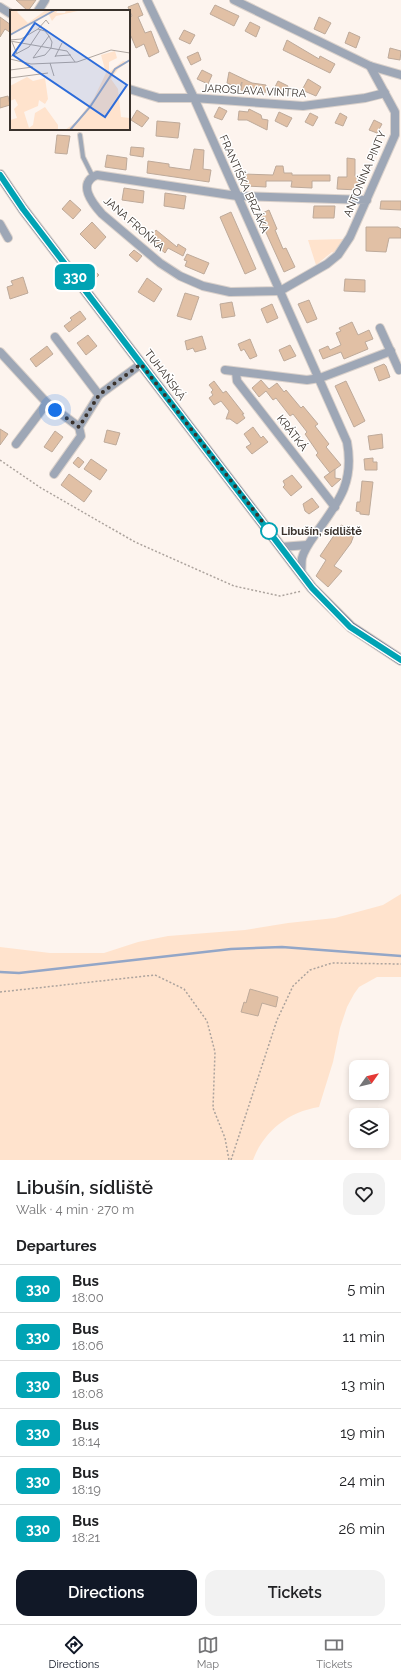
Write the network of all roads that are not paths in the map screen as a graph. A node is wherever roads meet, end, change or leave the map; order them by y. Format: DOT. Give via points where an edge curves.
graph roads {
  1 [pos="46,0"];
  2 [pos="147,0"];
  3 [pos="234,0"];
  4 [pos="0,7"];
  5 [pos="39,10"];
  6 [pos="10,13"];
  7 [pos="370,66"];
  8 [pos="401,75"];
  9 [pos="130,89"];
  10 [pos="384,93"];
  11 [pos="194,98"];
  12 [pos="80,135"];
  13 [pos="0,175"];
  14 [pos="93,177"];
  15 [pos="237,196"];
  16 [pos="367,200"];
  17 [pos="0,224"];
  18 [pos="8,238"];
  19 [pos="280,291"];
  20 [pos="380,328"];
  21 [pos="55,337"];
  22 [pos="391,351"];
  23 [pos="0,352"];
  24 [pos="141,364"];
  25 [pos="225,370"];
  26 [pos="399,370"];
  27 [pos="236,372"];
  28 [pos="320,378"];
  29 [pos="99,395"];
  30 [pos="47,404"];
  31 [pos="79,427"];
  32 [pos="16,444"];
  33 [pos="54,474"];
  34 [pos="335,507"];
  35 [pos="307,545"];
  36 [pos="281,546"];
  37 [pos="301,573"];
  38 [pos="401,660"];
  1 -- 5 [label="street"];
  2 -- 11 [label="street, FRANTIŠKA BRZÁKA"];
  3 -- 7 [label="street"];
  4 -- 6 [label="street"];
  7 -- 8 [label="street"];
  7 -- 10 [label="street, ANTONÍNA PINTY"];
  9 -- 11 [label="street, JAROSLAVA VINTRA" via="159,98"];
  10 -- 11 [label="street, JAROSLAVA VINTRA" via="303,106"];
  10 -- 16 [label="street, ANTONÍNA PINTY" via="395,112 395,135"];
  11 -- 15 [label="street, FRANTIŠKA BRZÁKA"];
  12 -- 14 [label="lane" via="83,157"];
  13 -- 24 [label="street, TUHAŇSKÁ"];
  14 -- 15 [label="street" via="101,175"];
  14 -- 19 [label="street, JANA FROŇKA" via="86,187 102,214 160,263 180,276 203,286 230,292"];
  15 -- 16 [label="street"];
  15 -- 19 [label="street, FRANTIŠKA BRZÁKA"];
  16 -- 19 [label="street, ANTONÍNA PINTY" via="350,237 338,255 321,268"];
  17 -- 18 [label="street"];
  19 -- 28 [label="street, FRANTIŠKA BRZÁKA"];
  20 -- 22 [label="street"];
  21 -- 29 [label="street"];
  22 -- 26 [label="street"];
  22 -- 28 [label="street"];
  23 -- 30 [label="street"];
  24 -- 29 [label="street"];
  24 -- 36 [label="street, TUHAŇSKÁ"];
  25 -- 27 [label="street"];
  27 -- 28 [label="street" via="307,380"];
  27 -- 34 [label="street, KRÁTKÁ" via="237,381"];
  28 -- 34 [label="street, FRANTIŠKA BRZÁKA" via="342,429 349,454 348,478"];
  29 -- 31 [label="street"];
  30 -- 31 [label="street"];
  30 -- 32 [label="street"];
  31 -- 33 [label="street" via="81,436"];
  34 -- 35 [label="street, FRANTIŠKA BRZÁKA"];
  35 -- 36 [label="street"];
  35 -- 37 [label="street, FRANTIŠKA BRZÁKA" via="302,557"];
  36 -- 37 [label="street, TUHAŇSKÁ"];
  37 -- 38 [label="street, TUHAŇSKÁ" via="350,627"];
}
